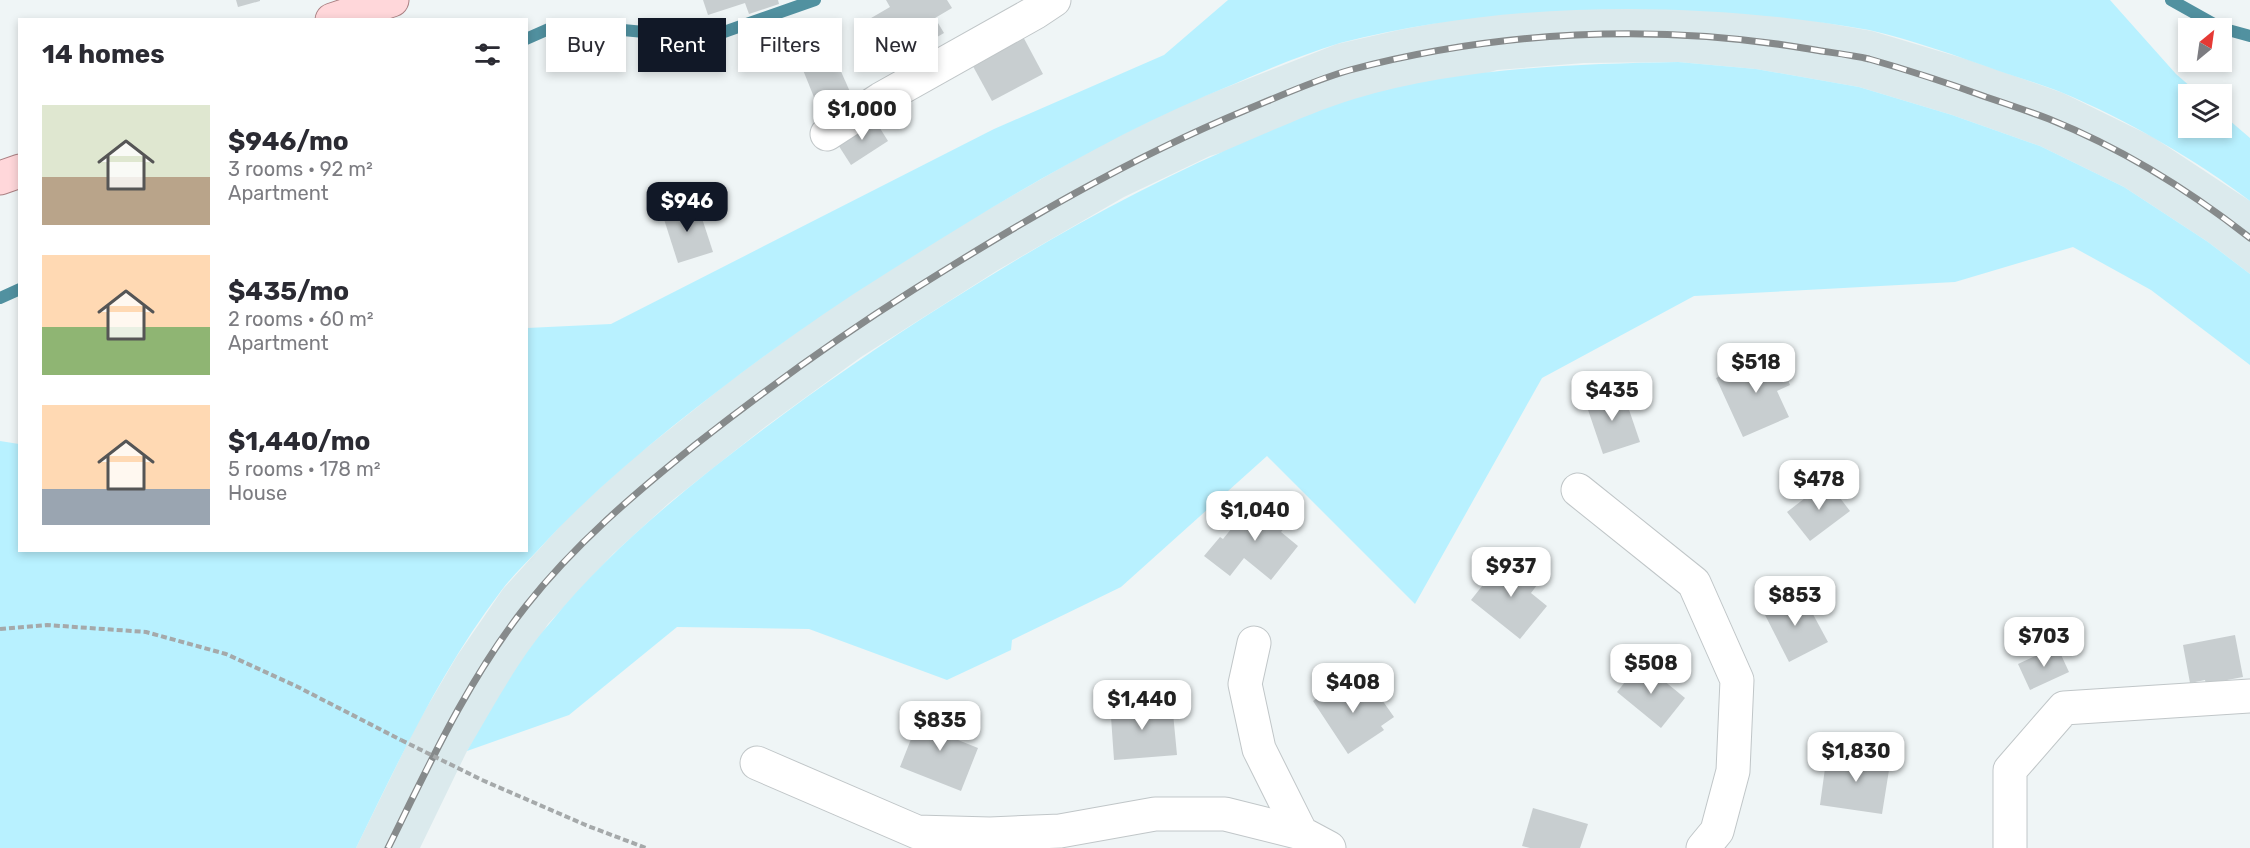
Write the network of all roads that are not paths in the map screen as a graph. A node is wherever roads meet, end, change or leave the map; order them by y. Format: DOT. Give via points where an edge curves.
graph roads {
  1 [pos="392,0"];
  2 [pos="1054,0"];
  3 [pos="338,18"];
  4 [pos="827,134"];
  5 [pos="18,172"];
  6 [pos="0,178"];
  7 [pos="1578,490"];
  8 [pos="1254,643"];
  9 [pos="2250,696"];
  10 [pos="756,763"];
  11 [pos="1301,833"];
  12 [pos="1329,848"];
  13 [pos="1703,848"];
  14 [pos="2010,848"];
  1 -- 3 [label="main road"];
  2 -- 4 [label="street"];
  5 -- 6 [label="main road"];
  7 -- 13 [label="street" via="1694,583 1737,680 1734,771 1718,831"];
  8 -- 11 [label="street" via="1245,684 1259,749"];
  9 -- 14 [label="street" via="2064,708 2010,770"];
  10 -- 11 [label="street" via="917,832 1060,831 1155,814 1225,814"];
  11 -- 12 [label="street"];
}
